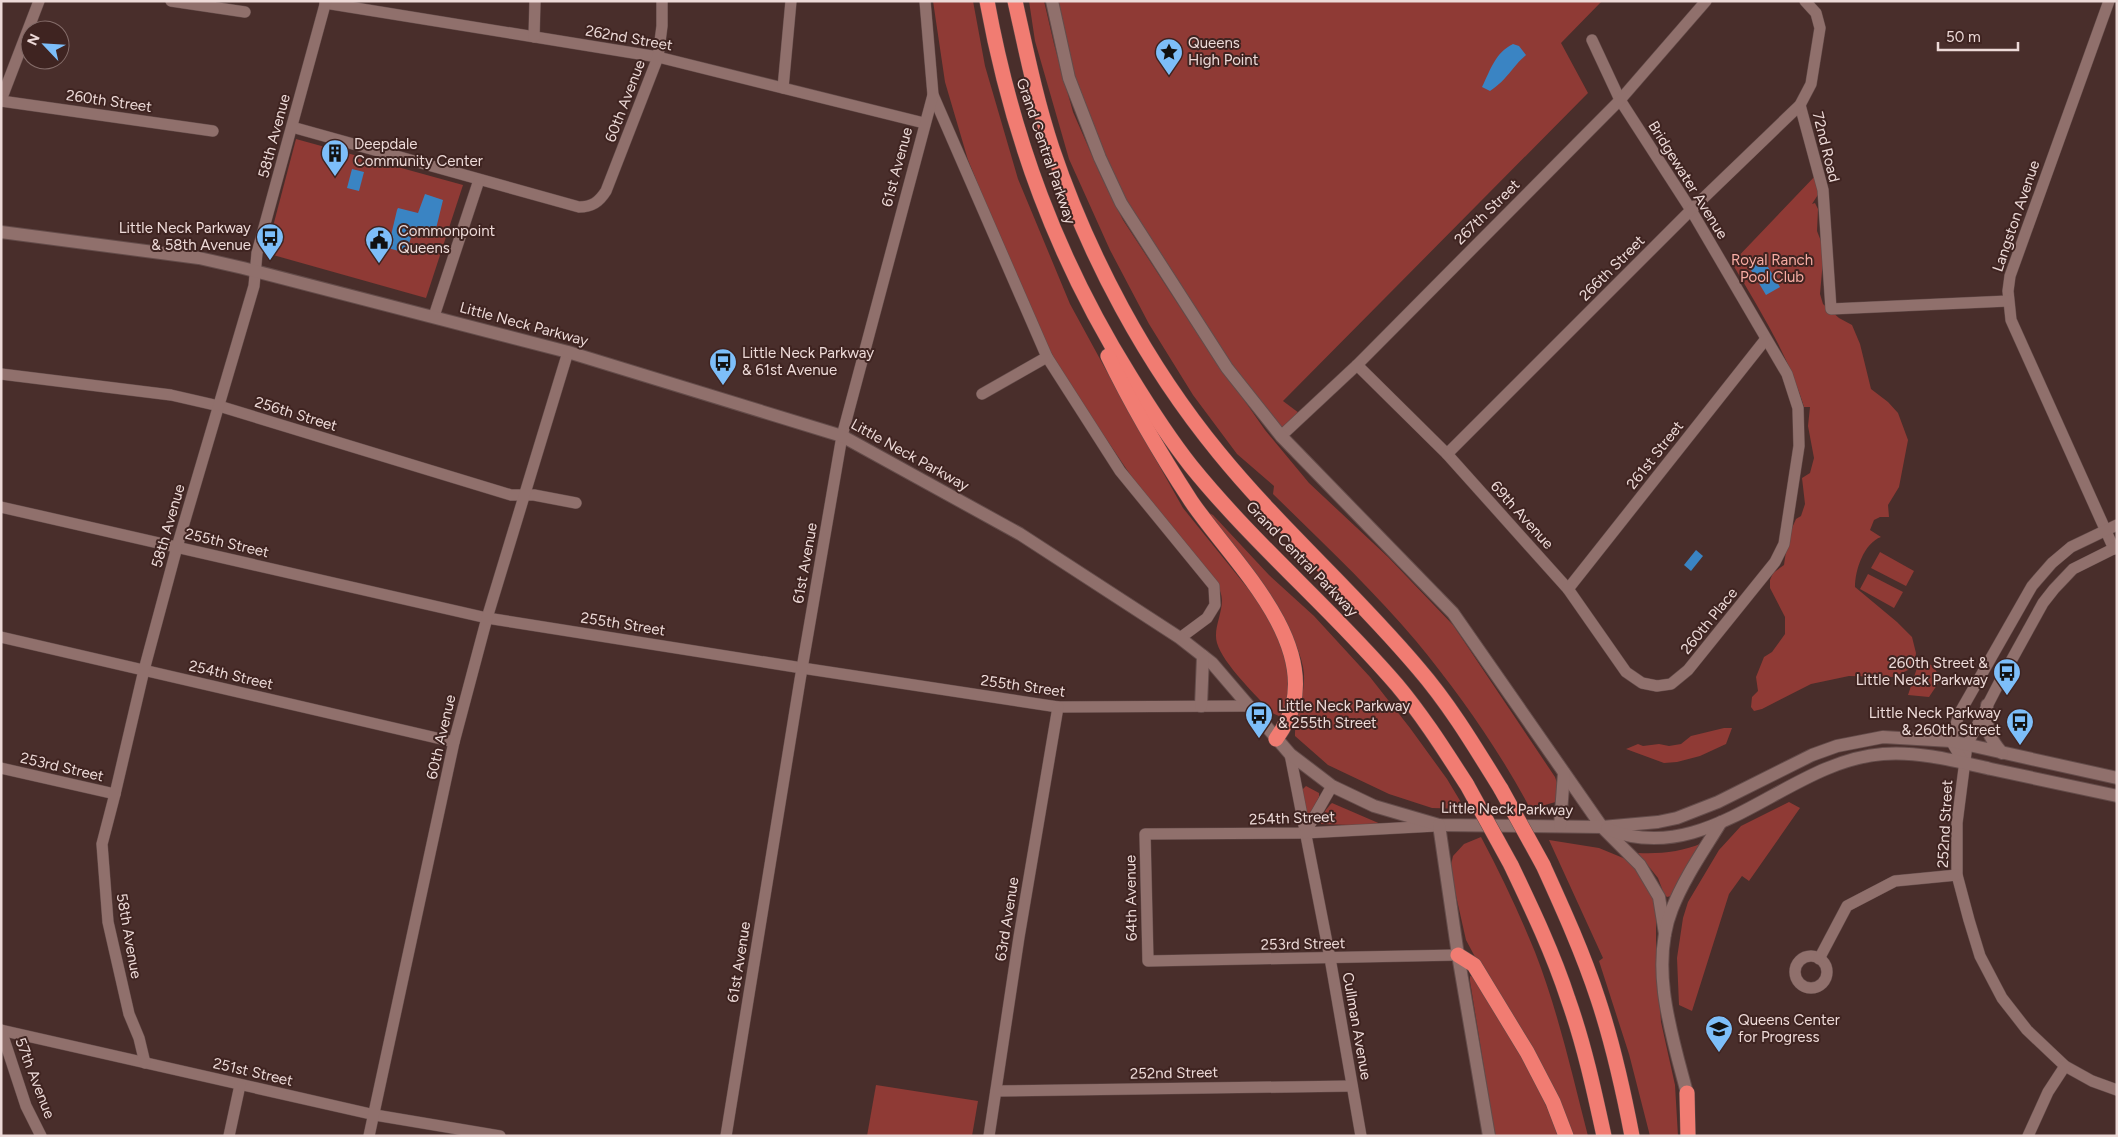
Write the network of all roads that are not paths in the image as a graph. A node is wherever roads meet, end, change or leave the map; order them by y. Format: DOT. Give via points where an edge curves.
graph roads {
  1 [pos="39,1"];
  2 [pos="171,1"];
  3 [pos="535,1"];
  4 [pos="662,1"];
  5 [pos="790,1"];
  6 [pos="925,1"];
  7 [pos="987,1"];
  8 [pos="1016,1"];
  9 [pos="1052,1"];
  10 [pos="1706,1"];
  11 [pos="1805,1"];
  12 [pos="2109,1"];
  13 [pos="325,2"];
  14 [pos="245,12"];
  15 [pos="534,37"];
  16 [pos="1592,40"];
  17 [pos="658,57"];
  18 [pos="783,88"];
  19 [pos="933,95"];
  20 [pos="1,100"];
  21 [pos="1620,100"];
  22 [pos="1800,106"];
  23 [pos="924,123"];
  24 [pos="292,127"];
  25 [pos="213,131"];
  26 [pos="479,180"];
  27 [pos="1690,210"];
  28 [pos="1,232"];
  29 [pos="255,271"];
  30 [pos="1072,272"];
  31 [pos="2008,302"];
  32 [pos="434,316"];
  33 [pos="1765,340"];
  34 [pos="568,352"];
  35 [pos="1047,357"];
  36 [pos="1357,365"];
  37 [pos="1,374"];
  38 [pos="982,394"];
  39 [pos="219,406"];
  40 [pos="842,436"];
  41 [pos="1282,436"];
  42 [pos="1447,454"];
  43 [pos="524,495"];
  44 [pos="576,504"];
  45 [pos="1,507"];
  46 [pos="2112,527"];
  47 [pos="176,547"];
  48 [pos="2115,548"];
  49 [pos="1775,562"];
  50 [pos="1568,589"];
  51 [pos="487,618"];
  52 [pos="1,637"];
  53 [pos="1180,638"];
  54 [pos="1202,656"];
  55 [pos="802,668"];
  56 [pos="144,670"];
  57 [pos="1658,686"];
  58 [pos="1987,705"];
  59 [pos="1201,706"];
  60 [pos="1248,706"];
  61 [pos="1058,708"];
  62 [pos="1276,739"];
  63 [pos="1951,741"];
  64 [pos="454,742"];
  65 [pos="1967,745"];
  66 [pos="2002,753"];
  67 [pos="1290,754"];
  68 [pos="1964,763"];
  69 [pos="1,768"];
  70 [pos="1564,774"];
  71 [pos="2117,778"];
  72 [pos="1332,786"];
  73 [pos="115,794"];
  74 [pos="2117,796"];
  75 [pos="1721,822"];
  76 [pos="1439,826"];
  77 [pos="1560,826"];
  78 [pos="1602,827"];
  79 [pos="1305,833"];
  80 [pos="1144,834"];
  81 [pos="1957,875"];
  82 [pos="1665,934"];
  83 [pos="1458,954"];
  84 [pos="1330,958"];
  85 [pos="1819,959"];
  86 [pos="1148,961"];
  87 [pos="1,1030"];
  88 [pos="145,1063"];
  89 [pos="2064,1066"];
  90 [pos="240,1085"];
  91 [pos="1352,1086"];
  92 [pos="2117,1090"];
  93 [pos="996,1091"];
  94 [pos="1687,1093"];
  95 [pos="375,1115"];
  96 [pos="41,1136"];
  97 [pos="229,1136"];
  98 [pos="369,1136"];
  99 [pos="500,1136"];
  100 [pos="726,1136"];
  101 [pos="989,1136"];
  102 [pos="1361,1136"];
  103 [pos="1489,1136"];
  104 [pos="1566,1136"];
  105 [pos="1604,1136"];
  106 [pos="1632,1136"];
  107 [pos="1688,1136"];
  108 [pos="1694,1136"];
  109 [pos="2028,1136"];
  1 -- 20 [label="street"];
  2 -- 14 [label="street"];
  3 -- 15 [label="street"];
  4 -- 17 [label="street, 60th Avenue"];
  5 -- 18 [label="street"];
  6 -- 19 [label="street, 61st Avenue"];
  7 -- 30 [label="highway, Grand Central Parkway" via="997,58 1017,131 1042,203"];
  8 -- 106 [label="highway, Grand Central Parkway, bridge" via="1052,147 1079,219 1111,287 1180,402 1225,460 1262,504 1420,670 1464,730 1501,789 1542,864 1598,998 1619,1071"];
  9 -- 41 [label="main road" via="1069,78 1121,203 1227,368"];
  10 -- 21 [label="street, 267th Street"];
  11 -- 22 [label="street, 72nd Road" via="1816,13 1820,28 1811,84"];
  12 -- 31 [label="street, Langston Avenue" via="2010,276"];
  13 -- 15 [label="street, 262nd Street"];
  13 -- 24 [label="street, 58th Avenue"];
  15 -- 17 [label="street, 262nd Street"];
  16 -- 21 [label="street, Bridgewater Avenue"];
  17 -- 18 [label="street, 262nd Street"];
  17 -- 26 [label="street, 60th Avenue" via="606,191 594,204 580,207"];
  18 -- 23 [label="street, 262nd Street"];
  19 -- 23 [label="street, 61st Avenue"];
  19 -- 35 [label="street"];
  20 -- 25 [label="street, 260th Street"];
  21 -- 27 [label="street, Bridgewater Avenue"];
  21 -- 36 [label="street, 267th Street"];
  22 -- 27 [label="street, 266th Street"];
  22 -- 31 [label="street, 72nd Road" via="1823,190 1831,309"];
  23 -- 40 [label="street, 61st Avenue"];
  24 -- 26 [label="street"];
  24 -- 29 [label="street, 58th Avenue" via="257,253"];
  26 -- 32 [label="street"];
  27 -- 33 [label="street, Bridgewater Avenue"];
  27 -- 42 [label="street, 266th Street"];
  28 -- 29 [label="main road, Little Neck Parkway" via="198,258"];
  29 -- 32 [label="main road, Little Neck Parkway"];
  29 -- 39 [label="street, 58th Avenue" via="254,286"];
  30 -- 62 [label="highway" via="1094,329 1153,440 1192,502 1272,610 1286,634 1296,684 1293,706"];
  30 -- 105 [label="highway, Grand Central Parkway, bridge" via="1106,338 1146,403 1191,465 1240,522 1398,686 1467,785 1511,865 1542,931 1568,999"];
  31 -- 46 [label="street, Langston Avenue" via="2011,320"];
  32 -- 34 [label="main road, Little Neck Parkway"];
  33 -- 49 [label="street, Bridgewater Avenue" via="1788,374 1798,408 1799,446 1784,544"];
  33 -- 50 [label="street, 261st Street"];
  34 -- 40 [label="main road, Little Neck Parkway"];
  34 -- 43 [label="street, 60th Avenue"];
  35 -- 38 [label="street"];
  35 -- 53 [label="street" via="1120,471 1214,586 1215,605 1207,618"];
  36 -- 41 [label="street, 267th Street"];
  36 -- 42 [label="street, 69th Avenue"];
  37 -- 39 [label="street, 256th Street" via="171,395"];
  39 -- 43 [label="street, 256th Street" via="511,494"];
  39 -- 47 [label="street, 58th Avenue"];
  40 -- 53 [label="main road, Little Neck Parkway" via="1020,534"];
  40 -- 55 [label="street, 61st Avenue"];
  41 -- 70 [label="main road" via="1452,613"];
  42 -- 50 [label="street, 69th Avenue"];
  43 -- 44 [label="street, 256th Street"];
  43 -- 51 [label="street, 60th Avenue"];
  45 -- 47 [label="street, 255th Street"];
  46 -- 48 [label="street, Langston Avenue"];
  46 -- 63 [label="street" via="2071,547 2032,586 1959,714"];
  47 -- 51 [label="street, 255th Street"];
  47 -- 56 [label="street, 58th Avenue"];
  48 -- 58 [label="street" via="2073,569 2054,589 2043,603"];
  49 -- 57 [label="street, 260th Place" via="1688,670 1671,684"];
  50 -- 57 [label="street, 69th Avenue" via="1626,672 1642,683"];
  51 -- 55 [label="street, 255th Street"];
  51 -- 64 [label="street, 60th Avenue"];
  52 -- 56 [label="street, 254th Street"];
  53 -- 54 [label="main road, Little Neck Parkway"];
  54 -- 59 [label="main road"];
  54 -- 60 [label="main road, Little Neck Parkway" via="1212,663"];
  55 -- 61 [label="street, 255th Street"];
  55 -- 100 [label="street, 61st Avenue"];
  56 -- 64 [label="street, 254th Street"];
  56 -- 73 [label="street, 58th Avenue"];
  58 -- 65 [label="street"];
  58 -- 66 [label="main road" via="1986,728"];
  59 -- 60 [label="street, 255th Street"];
  59 -- 61 [label="street, 255th Street"];
  60 -- 62 [label="main road, Little Neck Parkway"];
  61 -- 93 [label="street, 63rd Avenue"];
  62 -- 67 [label="main road, Little Neck Parkway"];
  63 -- 65 [label="main road, Little Neck Parkway"];
  63 -- 68 [label="street"];
  63 -- 78 [label="main road, Little Neck Parkway" via="1883,737 1837,746 1678,818"];
  64 -- 95 [label="street, 60th Avenue"];
  65 -- 66 [label="main road, Little Neck Parkway"];
  65 -- 68 [label="street"];
  66 -- 71 [label="main road, Little Neck Parkway"];
  67 -- 72 [label="main road, Little Neck Parkway"];
  67 -- 79 [label="street, Cullman Avenue"];
  68 -- 74 [label="main road, Little Neck Parkway"];
  68 -- 75 [label="main road, Little Neck Parkway" via="1907,754 1856,759 1823,771"];
  68 -- 81 [label="street, 252nd Street" via="1957,823"];
  69 -- 73 [label="street, 253rd Street"];
  70 -- 77 [label="main road"];
  70 -- 78 [label="main road"];
  72 -- 76 [label="main road, Little Neck Parkway" via="1374,806"];
  72 -- 79 [label="street"];
  73 -- 88 [label="street, 58th Avenue" via="102,844 108,922 129,1014"];
  75 -- 78 [label="main road, Little Neck Parkway" via="1663,839 1619,833"];
  75 -- 82 [label="main road" via="1679,894"];
  76 -- 77 [label="main road, Little Neck Parkway"];
  76 -- 79 [label="street, 254th Street"];
  76 -- 83 [label="main road"];
  77 -- 78 [label="main road, Little Neck Parkway"];
  78 -- 82 [label="main road" via="1640,865 1659,897"];
  79 -- 80 [label="street, 254th Street"];
  79 -- 84 [label="street, Cullman Avenue"];
  80 -- 86 [label="street, 64th Avenue"];
  81 -- 85 [label="street" via="1895,881 1847,906"];
  81 -- 89 [label="street, 252nd Street" via="1980,956 2002,998 2027,1030"];
  82 -- 94 [label="main road" via="1662,963 1665,990"];
  83 -- 84 [label="street, 253rd Street"];
  83 -- 103 [label="main road"];
  83 -- 104 [label="highway" via="1474,965 1527,1052 1554,1102"];
  84 -- 86 [label="street, 253rd Street"];
  84 -- 91 [label="street, Cullman Avenue"];
  87 -- 88 [label="street, 251st Street"];
  87 -- 96 [label="street, 57th Avenue" via="26,1106"];
  88 -- 90 [label="street, 251st Street"];
  89 -- 92 [label="street, 252nd Street"];
  89 -- 109 [label="street"];
  90 -- 95 [label="street, 251st Street"];
  90 -- 97 [label="street"];
  91 -- 93 [label="street, 252nd Street"];
  91 -- 102 [label="street, Cullman Avenue"];
  93 -- 101 [label="street, 63rd Avenue"];
  94 -- 107 [label="highway"];
  94 -- 108 [label="main road"];
  95 -- 98 [label="street, 60th Avenue"];
  95 -- 99 [label="street, 251st Street"];
}
